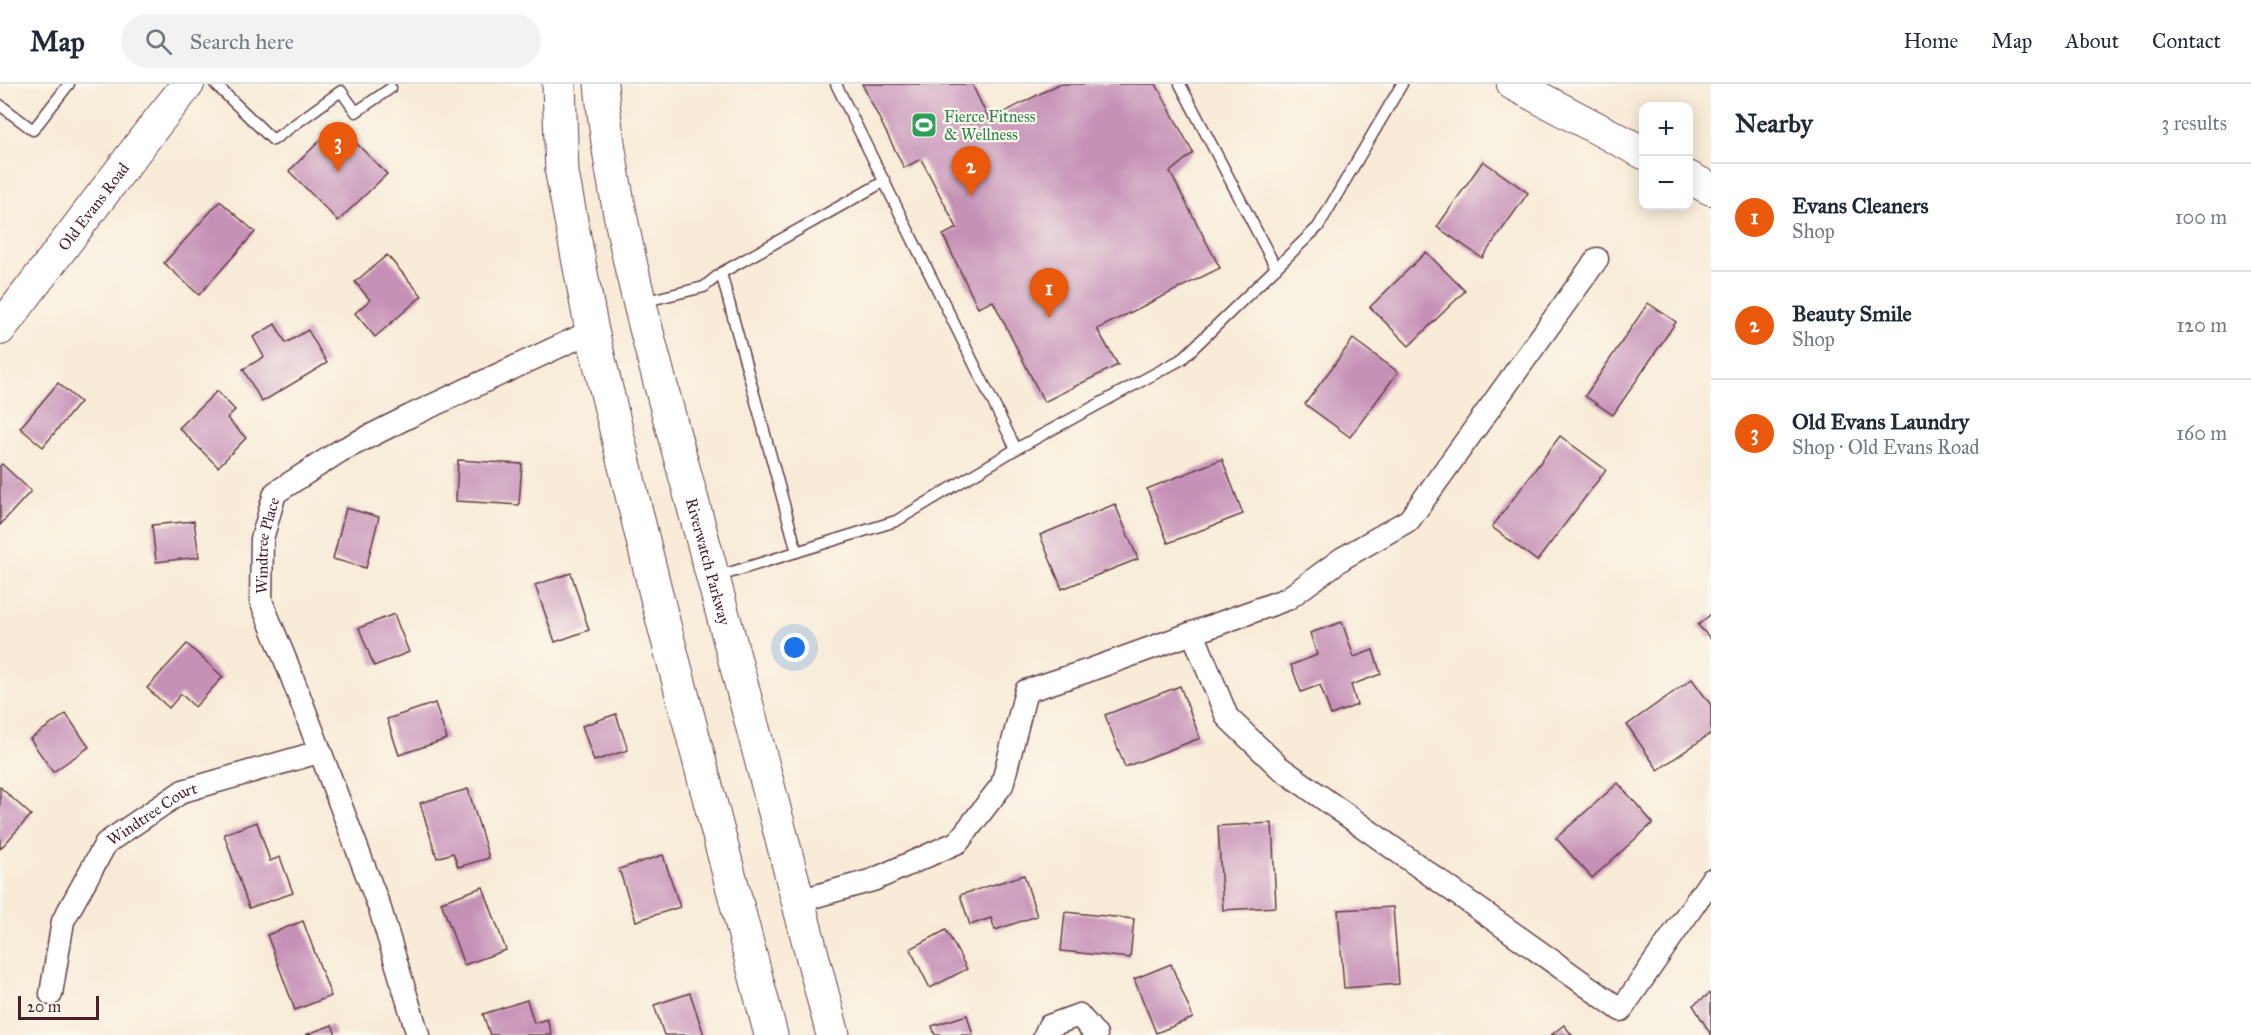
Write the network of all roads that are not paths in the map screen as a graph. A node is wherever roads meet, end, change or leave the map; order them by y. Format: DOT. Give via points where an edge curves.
graph roads {
  1 [pos="69,84"];
  2 [pos="188,84"];
  3 [pos="214,84"];
  4 [pos="559,84"];
  5 [pos="601,84"];
  6 [pos="836,84"];
  7 [pos="1180,84"];
  8 [pos="1402,84"];
  9 [pos="1513,84"];
  10 [pos="339,87"];
  11 [pos="391,88"];
  12 [pos="0,105"];
  13 [pos="1639,150"];
  14 [pos="1693,179"];
  15 [pos="885,181"];
  16 [pos="1711,189"];
  17 [pos="1597,259"];
  18 [pos="1276,268"];
  19 [pos="721,273"];
  20 [pos="639,303"];
  21 [pos="0,329"];
  22 [pos="592,331"];
  23 [pos="1016,449"];
  24 [pos="797,552"];
  25 [pos="713,578"];
  26 [pos="1193,633"];
  27 [pos="319,752"];
  28 [pos="1711,880"];
  29 [pos="798,901"];
  30 [pos="51,994"];
  31 [pos="418,1035"];
  32 [pos="771,1035"];
  33 [pos="833,1035"];
  34 [pos="1045,1035"];
  35 [pos="1096,1035"];
  1 -- 12 [label="lane" via="33,130"];
  2 -- 21 [label="street, Old Evans Road"];
  3 -- 10 [label="lane" via="273,140"];
  4 -- 22 [label="main road" via="562,172"];
  5 -- 20 [label="main road, Riverwatch Parkway"];
  6 -- 15 [label="lane"];
  7 -- 18 [label="lane"];
  8 -- 18 [label="lane" via="1318,227"];
  9 -- 13 [label="street"];
  10 -- 11 [label="lane" via="356,112"];
  14 -- 16 [label="street"];
  15 -- 19 [label="lane"];
  15 -- 23 [label="lane"];
  17 -- 26 [label="street" via="1409,520 1343,558 1287,599"];
  18 -- 23 [label="lane" via="1182,358"];
  19 -- 20 [label="lane" via="704,287"];
  19 -- 24 [label="lane"];
  20 -- 25 [label="main road, Riverwatch Parkway"];
  22 -- 27 [label="street, Windtree Place" via="340,451 274,493 262,539 261,601"];
  22 -- 32 [label="main road"];
  23 -- 24 [label="lane" via="896,521"];
  24 -- 25 [label="lane"];
  25 -- 29 [label="main road, Riverwatch Parkway"];
  26 -- 28 [label="street" via="1227,717 1279,767 1621,1010"];
  26 -- 29 [label="street" via="1026,691 1002,785 958,842 873,880"];
  27 -- 30 [label="street, Windtree Court" via="183,791 106,843 63,921"];
  27 -- 31 [label="street, Windtree Place" via="380,909"];
  29 -- 33 [label="main road, Riverwatch Parkway"];
  34 -- 35 [label="street" via="1049,1026 1079,1015"];
}
